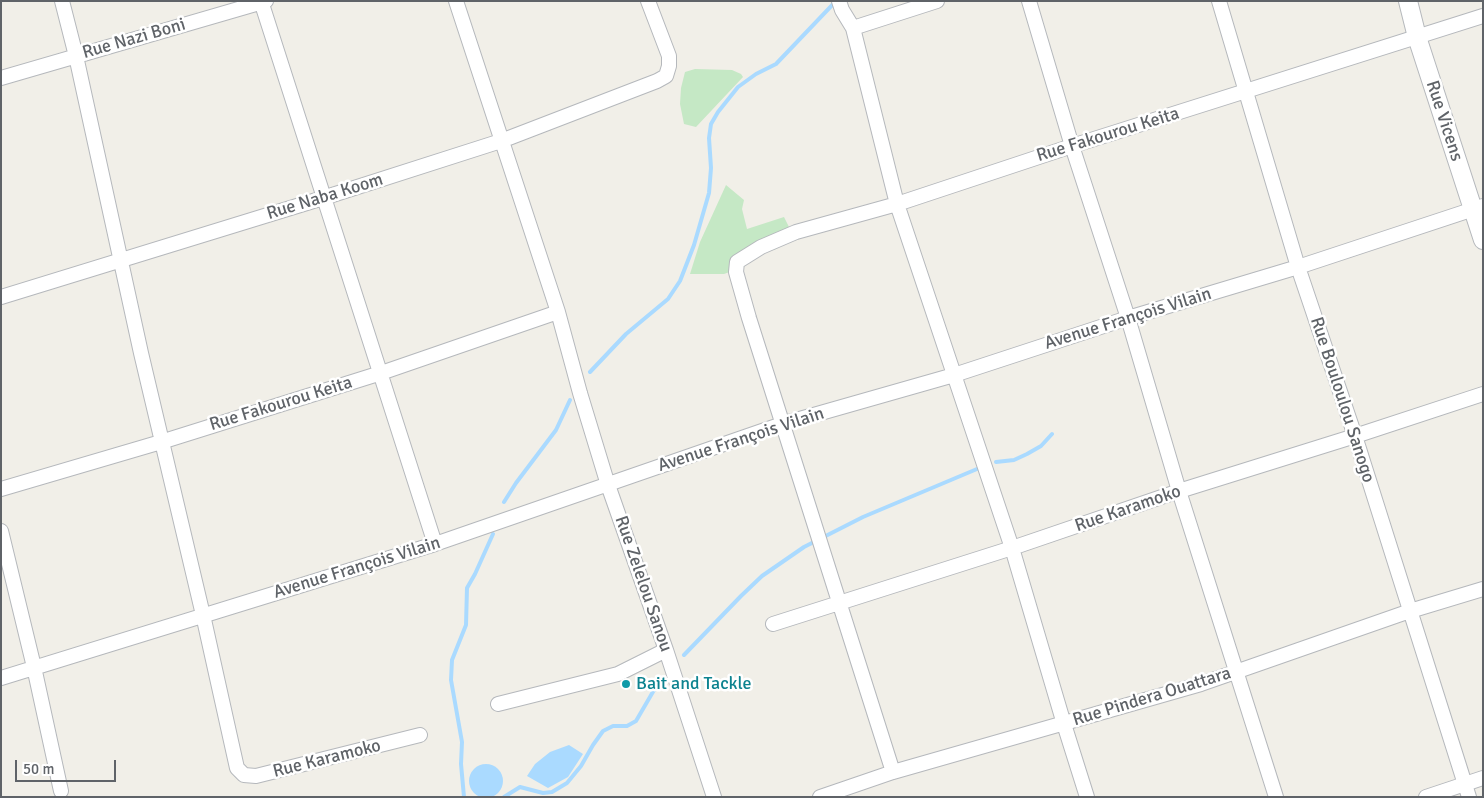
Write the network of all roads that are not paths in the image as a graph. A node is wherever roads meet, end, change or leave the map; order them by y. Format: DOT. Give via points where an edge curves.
graph roads {
  1 [pos="62,1"];
  2 [pos="456,1"];
  3 [pos="648,1"];
  4 [pos="937,1"];
  5 [pos="1029,1"];
  6 [pos="1219,1"];
  7 [pos="1408,1"];
  8 [pos="263,2"];
  9 [pos="840,6"];
  10 [pos="1483,16"];
  11 [pos="853,28"];
  12 [pos="1417,37"];
  13 [pos="76,56"];
  14 [pos="1,78"];
  15 [pos="1245,92"];
  16 [pos="501,140"];
  17 [pos="1072,146"];
  18 [pos="323,198"];
  19 [pos="897,204"];
  20 [pos="1478,208"];
  21 [pos="1483,240"];
  22 [pos="120,260"];
  23 [pos="1298,267"];
  24 [pos="1,297"];
  25 [pos="558,312"];
  26 [pos="1128,318"];
  27 [pos="381,373"];
  28 [pos="954,375"];
  29 [pos="1483,394"];
  30 [pos="782,424"];
  31 [pos="1355,436"];
  32 [pos="161,442"];
  33 [pos="608,485"];
  34 [pos="1,489"];
  35 [pos="1179,491"];
  36 [pos="1,531"];
  37 [pos="435,544"];
  38 [pos="1012,548"];
  39 [pos="1483,589"];
  40 [pos="839,602"];
  41 [pos="1410,610"];
  42 [pos="203,615"];
  43 [pos="773,624"];
  44 [pos="666,650"];
  45 [pos="34,667"];
  46 [pos="1236,671"];
  47 [pos="1,678"];
  48 [pos="498,704"];
  49 [pos="1064,724"];
  50 [pos="420,735"];
  51 [pos="892,772"];
  52 [pos="1483,778"];
  53 [pos="61,791"];
  54 [pos="1467,791"];
  55 [pos="714,797"];
  56 [pos="820,797"];
  57 [pos="1087,797"];
  58 [pos="1276,797"];
  59 [pos="1426,797"];
  1 -- 13 [label="street"];
  2 -- 16 [label="street, Rue Zelelou Sanou"];
  3 -- 16 [label="street, Rue Naba Koom" via="669,56 666,76"];
  4 -- 11 [label="street"];
  5 -- 17 [label="street"];
  6 -- 15 [label="street, Rue Bouloulou Sanogo"];
  7 -- 12 [label="street, Rue Vicens"];
  8 -- 13 [label="street, Rue Nazi Boni"];
  8 -- 18 [label="street"];
  9 -- 11 [label="street"];
  10 -- 12 [label="street, Rue Fakourou Keita"];
  11 -- 19 [label="street"];
  12 -- 15 [label="street, Rue Fakourou Keita"];
  12 -- 20 [label="street, Rue Vicens"];
  13 -- 14 [label="street, Rue Nazi Boni"];
  13 -- 22 [label="street"];
  15 -- 17 [label="street, Rue Fakourou Keita"];
  15 -- 23 [label="street, Rue Bouloulou Sanogo"];
  16 -- 18 [label="street, Rue Naba Koom"];
  16 -- 25 [label="street, Rue Zelelou Sanou"];
  17 -- 19 [label="street, Rue Fakourou Keita"];
  17 -- 26 [label="street"];
  18 -- 22 [label="street, Rue Naba Koom"];
  18 -- 27 [label="street"];
  19 -- 28 [label="street"];
  19 -- 30 [label="street, Rue Fakourou Keita" via="796,232 737,262 739,285"];
  20 -- 21 [label="street, Rue Vicens"];
  20 -- 23 [label="street, Avenue François Vilain"];
  22 -- 24 [label="street, Rue Naba Koom"];
  22 -- 32 [label="street"];
  23 -- 26 [label="street, Avenue François Vilain"];
  23 -- 31 [label="street, Rue Bouloulou Sanogo"];
  25 -- 27 [label="street, Rue Fakourou Keita"];
  25 -- 33 [label="street, Rue Zelelou Sanou"];
  26 -- 28 [label="street, Avenue François Vilain"];
  26 -- 35 [label="street"];
  27 -- 32 [label="street, Rue Fakourou Keita"];
  27 -- 37 [label="street"];
  28 -- 30 [label="street, Avenue François Vilain"];
  28 -- 38 [label="street"];
  29 -- 31 [label="street, Rue Karamoko"];
  30 -- 33 [label="street, Avenue François Vilain"];
  30 -- 40 [label="street"];
  31 -- 35 [label="street, Rue Karamoko"];
  31 -- 41 [label="street, Rue Bouloulou Sanogo"];
  32 -- 34 [label="street, Rue Fakourou Keita"];
  32 -- 42 [label="street"];
  33 -- 37 [label="street, Avenue François Vilain"];
  33 -- 44 [label="street, Rue Zelelou Sanou"];
  35 -- 38 [label="street, Rue Karamoko"];
  35 -- 46 [label="street"];
  36 -- 45 [label="street"];
  37 -- 42 [label="street, Avenue François Vilain"];
  38 -- 40 [label="street, Rue Karamoko"];
  38 -- 49 [label="street"];
  39 -- 41 [label="street, Rue Pindera Ouattara"];
  40 -- 43 [label="street, Rue Karamoko"];
  40 -- 51 [label="street"];
  41 -- 46 [label="street, Rue Pindera Ouattara"];
  41 -- 54 [label="street, Rue Bouloulou Sanogo"];
  42 -- 45 [label="street, Avenue François Vilain"];
  42 -- 50 [label="street, Rue Karamoko" via="237,768 244,775 256,776"];
  44 -- 48 [label="street" via="618,674"];
  44 -- 55 [label="street, Rue Zelelou Sanou"];
  45 -- 47 [label="street, Avenue François Vilain"];
  45 -- 53 [label="street"];
  46 -- 49 [label="street, Rue Pindera Ouattara"];
  46 -- 58 [label="street"];
  49 -- 51 [label="street, Rue Pindera Ouattara"];
  49 -- 57 [label="street"];
  51 -- 56 [label="street, Rue Pindera Ouattara"];
  52 -- 54 [label="street"];
  54 -- 59 [label="street"];
}
